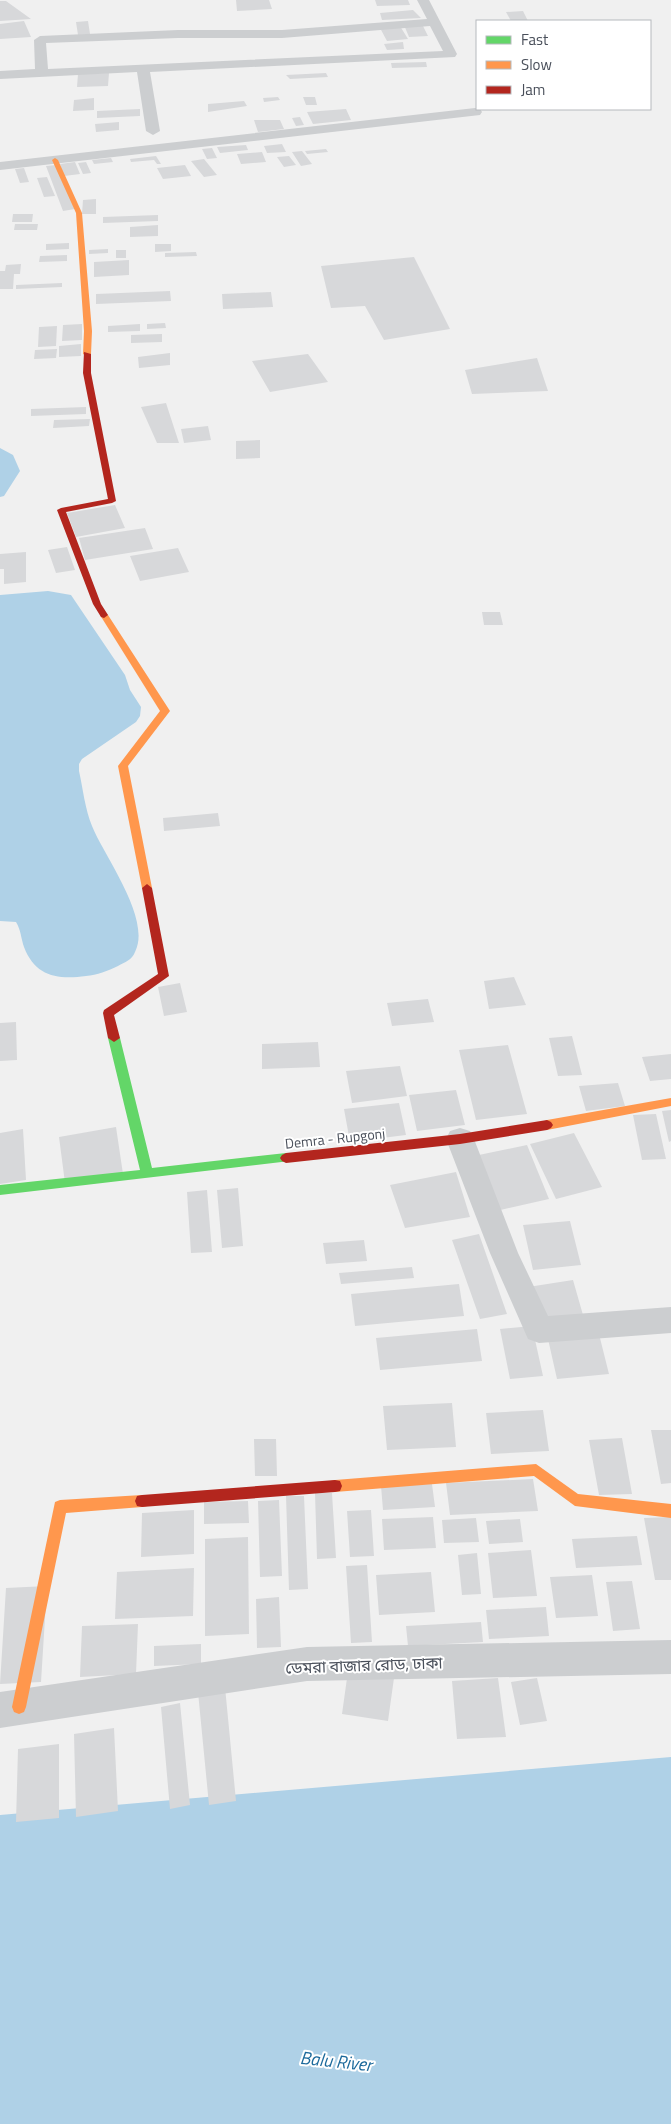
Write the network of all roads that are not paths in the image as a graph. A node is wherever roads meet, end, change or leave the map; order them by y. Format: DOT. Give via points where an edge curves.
graph roads {
  1 [pos="423,0"];
  2 [pos="434,22"];
  3 [pos="142,68"];
  4 [pos="42,73"];
  5 [pos="0,75"];
  6 [pos="475,112"];
  7 [pos="153,131"];
  8 [pos="55,160"];
  9 [pos="0,166"];
  10 [pos="671,1102"];
  11 [pos="460,1139"];
  12 [pos="147,1174"];
  13 [pos="0,1190"];
  14 [pos="671,1320"];
  15 [pos="671,1510"];
  16 [pos="671,1657"];
  17 [pos="10,1708"];
  1 -- 2 [label="street"];
  2 -- 3 [label="street" via="451,54"];
  2 -- 4 [label="street" via="282,34 178,34 40,40"];
  3 -- 4 [label="street"];
  3 -- 7 [label="street"];
  4 -- 5 [label="street"];
  6 -- 8 [label="street"];
  8 -- 9 [label="street"];
  8 -- 12 [label="street" via="78,213 88,331 86,373 112,501 61,510 97,604 165,711 123,766 164,976 108,1012"];
  10 -- 11 [label="street, Demra - Rupgonj"];
  11 -- 12 [label="street, Demra - Rupgonj"];
  11 -- 14 [label="street" via="504,1253 539,1330"];
  12 -- 13 [label="street, Demra - Rupgonj"];
  15 -- 17 [label="street" via="576,1500 536,1470 60,1507"];
  16 -- 17 [label="street, ডেমরা বাজার রোড, ঢাকা" via="307,1664"];
}
